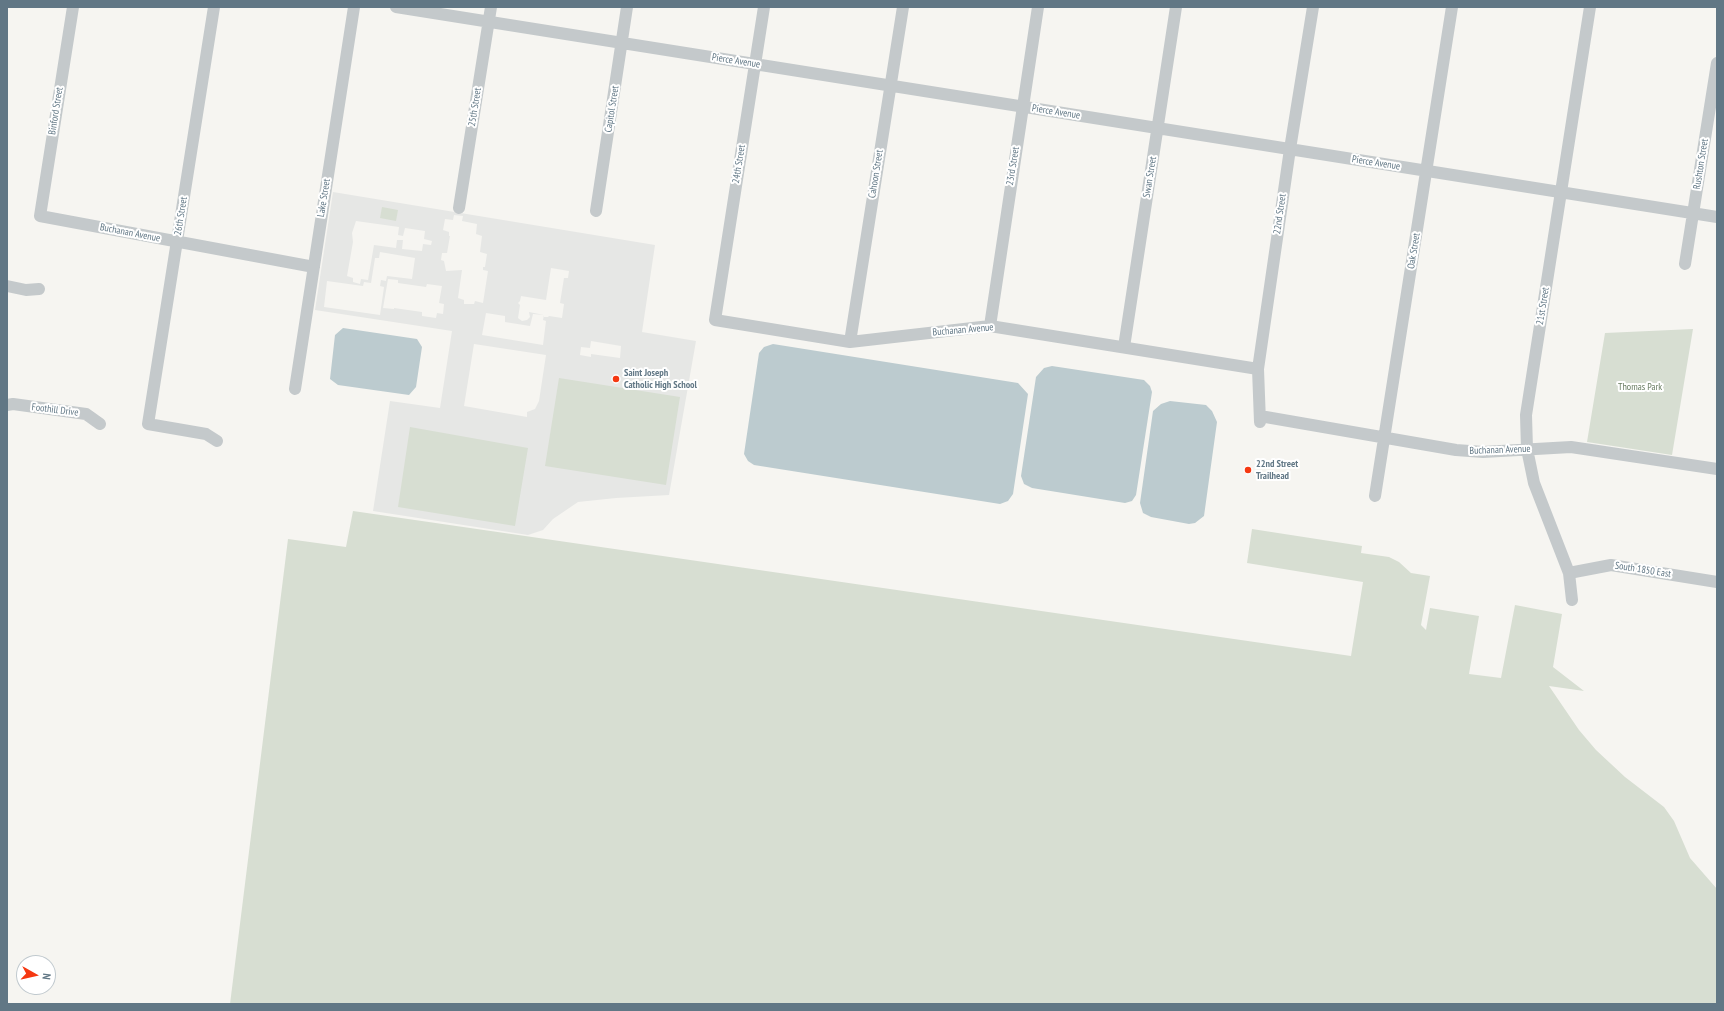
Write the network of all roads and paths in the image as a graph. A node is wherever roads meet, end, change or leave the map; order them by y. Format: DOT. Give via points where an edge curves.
graph roads {
  1 [pos="73,7"];
  2 [pos="214,7"];
  3 [pos="354,7"];
  4 [pos="396,7"];
  5 [pos="491,7"];
  6 [pos="627,7"];
  7 [pos="764,7"];
  8 [pos="903,7"];
  9 [pos="1038,7"];
  10 [pos="1176,7"];
  11 [pos="1312,7"];
  12 [pos="1452,7"];
  13 [pos="1590,7"];
  14 [pos="489,22"];
  15 [pos="622,43"];
  16 [pos="755,64"];
  17 [pos="1717,64"];
  18 [pos="890,86"];
  19 [pos="1022,106"];
  20 [pos="1157,128"];
  21 [pos="1290,149"];
  22 [pos="1426,170"];
  23 [pos="1561,192"];
  24 [pos="460,208"];
  25 [pos="596,211"];
  26 [pos="1693,213"];
  27 [pos="40,216"];
  28 [pos="1717,217"];
  29 [pos="177,242"];
  30 [pos="1685,264"];
  31 [pos="314,267"];
  32 [pos="7,286"];
  33 [pos="39,289"];
  34 [pos="715,320"];
  35 [pos="990,326"];
  36 [pos="850,342"];
  37 [pos="1124,348"];
  38 [pos="1258,369"];
  39 [pos="295,389"];
  40 [pos="7,405"];
  41 [pos="1260,419"];
  42 [pos="100,424"];
  43 [pos="1384,438"];
  44 [pos="217,441"];
  45 [pos="1527,449"];
  46 [pos="1717,469"];
  47 [pos="1376,496"];
  48 [pos="1569,573"];
  49 [pos="1717,582"];
  50 [pos="1572,600"];
  1 -- 27 [label="street, Binford Street"];
  2 -- 29 [label="street, 26th Street"];
  3 -- 31 [label="street, Lake Street"];
  4 -- 14 [label="street, Pierce Avenue"];
  5 -- 14 [label="street, 25th Street"];
  6 -- 15 [label="street, Capitol Street"];
  7 -- 16 [label="street, 24th Street"];
  8 -- 18 [label="street, Cahoon Street"];
  9 -- 19 [label="street, 23rd Street"];
  10 -- 20 [label="street, Swan Street"];
  11 -- 21 [label="street, 22nd Street"];
  12 -- 22 [label="street, Oak Street"];
  13 -- 23 [label="street, 21st Street"];
  14 -- 15 [label="street, Pierce Avenue"];
  14 -- 24 [label="street, 25th Street"];
  15 -- 16 [label="street, Pierce Avenue"];
  15 -- 25 [label="street, Capitol Street"];
  16 -- 18 [label="street, Pierce Avenue"];
  16 -- 34 [label="street, 24th Street"];
  17 -- 26 [label="street, Rushton Street"];
  18 -- 19 [label="street, Pierce Avenue"];
  18 -- 36 [label="street, Cahoon Street"];
  19 -- 20 [label="street, Pierce Avenue"];
  19 -- 35 [label="street, 23rd Street"];
  20 -- 21 [label="street, Pierce Avenue"];
  20 -- 37 [label="street, Swan Street"];
  21 -- 22 [label="street, Pierce Avenue"];
  21 -- 38 [label="street, 22nd Street"];
  22 -- 23 [label="street, Pierce Avenue"];
  22 -- 43 [label="street, Oak Street"];
  23 -- 26 [label="street, Pierce Avenue"];
  23 -- 45 [label="street, 21st Street" via="1526,415"];
  26 -- 28 [label="street, Pierce Avenue"];
  26 -- 30 [label="street, Rushton Street"];
  27 -- 29 [label="street, Buchanan Avenue"];
  29 -- 31 [label="street, Buchanan Avenue"];
  29 -- 44 [label="street, 26th Street" via="148,424 206,434"];
  31 -- 39 [label="street, Lake Street"];
  32 -- 33 [label="street" via="26,290"];
  34 -- 36 [label="street, Buchanan Avenue"];
  35 -- 36 [label="street, Buchanan Avenue"];
  35 -- 37 [label="street, Buchanan Avenue"];
  37 -- 38 [label="street, Buchanan Avenue"];
  38 -- 41 [label="street, 22nd Street"];
  40 -- 42 [label="street, Foothill Drive" via="86,414"];
  41 -- 43 [label="street, Buchanan Avenue"];
  43 -- 45 [label="street, Buchanan Avenue" via="1456,450 1483,452"];
  43 -- 47 [label="street, Oak Street"];
  45 -- 46 [label="street, Buchanan Avenue" via="1571,447"];
  45 -- 48 [label="street, 21st Street" via="1534,483"];
  48 -- 49 [label="street, South 1850 East" via="1611,565"];
  48 -- 50 [label="street, 21st Street"];
}
